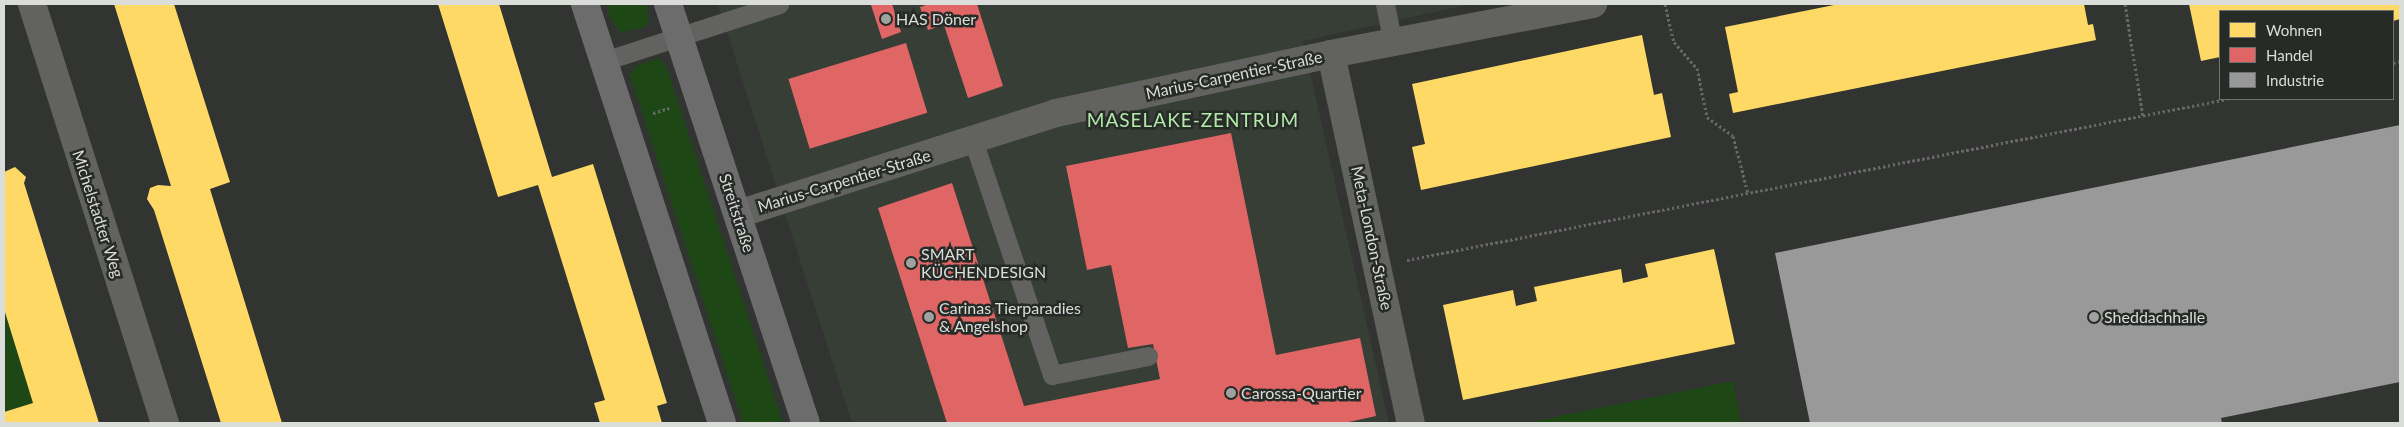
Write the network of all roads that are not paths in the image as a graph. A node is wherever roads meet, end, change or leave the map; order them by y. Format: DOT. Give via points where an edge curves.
graph roads {
  1 [pos="32,4"];
  2 [pos="585,4"];
  3 [pos="668,4"];
  4 [pos="779,4"];
  5 [pos="1385,4"];
  6 [pos="1593,4"];
  7 [pos="679,36"];
  8 [pos="1393,44"];
  9 [pos="1331,54"];
  10 [pos="604,61"];
  11 [pos="973,140"];
  12 [pos="738,214"];
  13 [pos="1148,356"];
  14 [pos="164,423"];
  15 [pos="722,423"];
  16 [pos="806,423"];
  17 [pos="1411,423"];
  1 -- 14 [label="street, Michelstadter Weg"];
  2 -- 10 [label="main road"];
  3 -- 7 [label="main road, Streitstraße"];
  4 -- 7 [label="lane"];
  5 -- 8 [label="lane"];
  6 -- 8 [label="street, Marius-Carpentier-Straße"];
  7 -- 10 [label="lane"];
  7 -- 12 [label="main road, Streitstraße"];
  8 -- 9 [label="street, Marius-Carpentier-Straße"];
  9 -- 11 [label="street, Marius-Carpentier-Straße" via="1056,113"];
  9 -- 17 [label="street, Meta-London-Straße"];
  10 -- 15 [label="main road"];
  11 -- 12 [label="street, Marius-Carpentier-Straße"];
  11 -- 13 [label="lane" via="1052,375"];
  12 -- 16 [label="main road, Streitstraße"];
}
